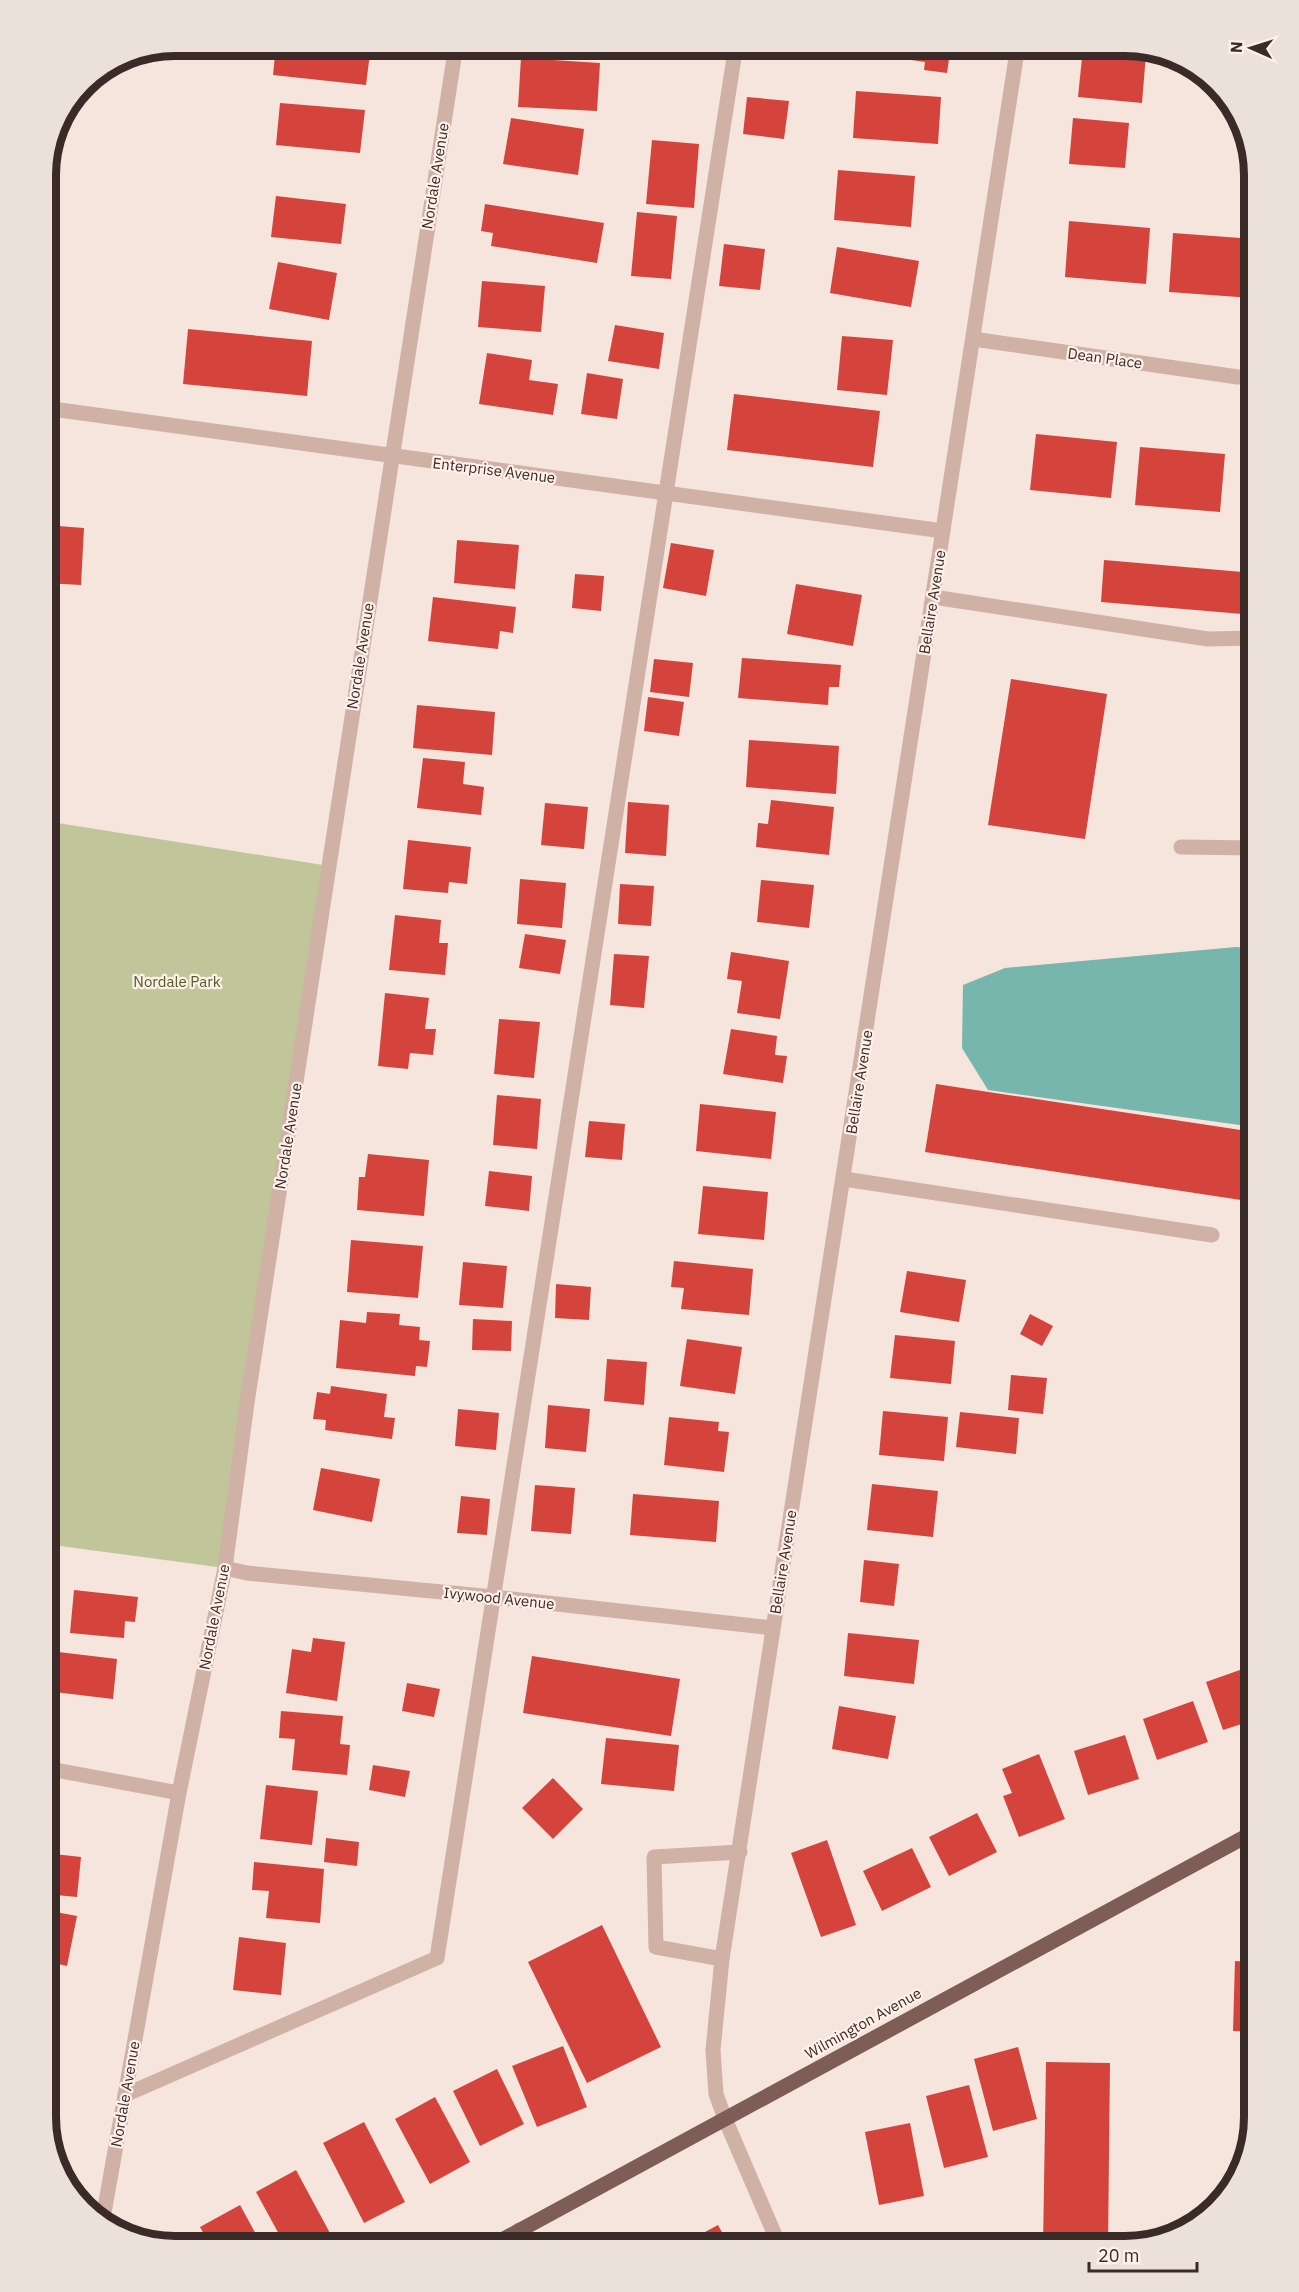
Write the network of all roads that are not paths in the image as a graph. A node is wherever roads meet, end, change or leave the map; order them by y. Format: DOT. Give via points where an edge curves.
graph roads {
  1 [pos="454,56"];
  2 [pos="734,56"];
  3 [pos="1016,56"];
  4 [pos="973,339"];
  5 [pos="1238,376"];
  6 [pos="56,410"];
  7 [pos="391,457"];
  8 [pos="666,493"];
  9 [pos="943,531"];
  10 [pos="933,597"];
  11 [pos="1244,638"];
  12 [pos="1181,847"];
  13 [pos="1244,848"];
  14 [pos="844,1179"];
  15 [pos="1212,1235"];
  16 [pos="225,1568"];
  17 [pos="494,1597"];
  18 [pos="773,1628"];
  19 [pos="56,1770"];
  20 [pos="179,1793"];
  21 [pos="1244,1837"];
  22 [pos="740,1852"];
  23 [pos="722,1959"];
  24 [pos="125,2095"];
  25 [pos="725,2119"];
  26 [pos="104,2213"];
  27 [pos="519,2230"];
  28 [pos="508,2236"];
  29 [pos="523,2236"];
  30 [pos="775,2236"];
  1 -- 7 [label="street, Nordale Avenue"];
  2 -- 8 [label="street"];
  3 -- 4 [label="street, Bellaire Avenue"];
  4 -- 5 [label="street, Dean Place"];
  4 -- 9 [label="street, Bellaire Avenue"];
  6 -- 7 [label="street, Enterprise Avenue"];
  7 -- 8 [label="street, Enterprise Avenue"];
  7 -- 16 [label="street, Nordale Avenue"];
  8 -- 9 [label="street, Enterprise Avenue"];
  8 -- 17 [label="street"];
  9 -- 10 [label="street, Bellaire Avenue"];
  10 -- 11 [label="street" via="1208,639"];
  10 -- 14 [label="street, Bellaire Avenue"];
  12 -- 13 [label="street"];
  14 -- 15 [label="street"];
  14 -- 18 [label="street, Bellaire Avenue"];
  16 -- 17 [label="street, Ivywood Avenue"];
  16 -- 20 [label="street, Nordale Avenue"];
  17 -- 18 [label="street, Ivywood Avenue"];
  17 -- 24 [label="street" via="437,1958"];
  18 -- 22 [label="street, Bellaire Avenue"];
  19 -- 20 [label="street"];
  20 -- 24 [label="street, Nordale Avenue"];
  21 -- 25 [label="main road, Wilmington Avenue"];
  22 -- 23 [label="street, Bellaire Avenue"];
  22 -- 23 [label="street" via="654,1857 656,1947"];
  23 -- 25 [label="street, Bellaire Avenue" via="713,2050 716,2094"];
  24 -- 26 [label="street, Nordale Avenue"];
  25 -- 27 [label="main road, Wilmington Avenue"];
  25 -- 30 [label="street, Bellaire Avenue"];
  27 -- 28 [label="main road, Wilmington Avenue"];
  27 -- 29 [label="street"];
}
